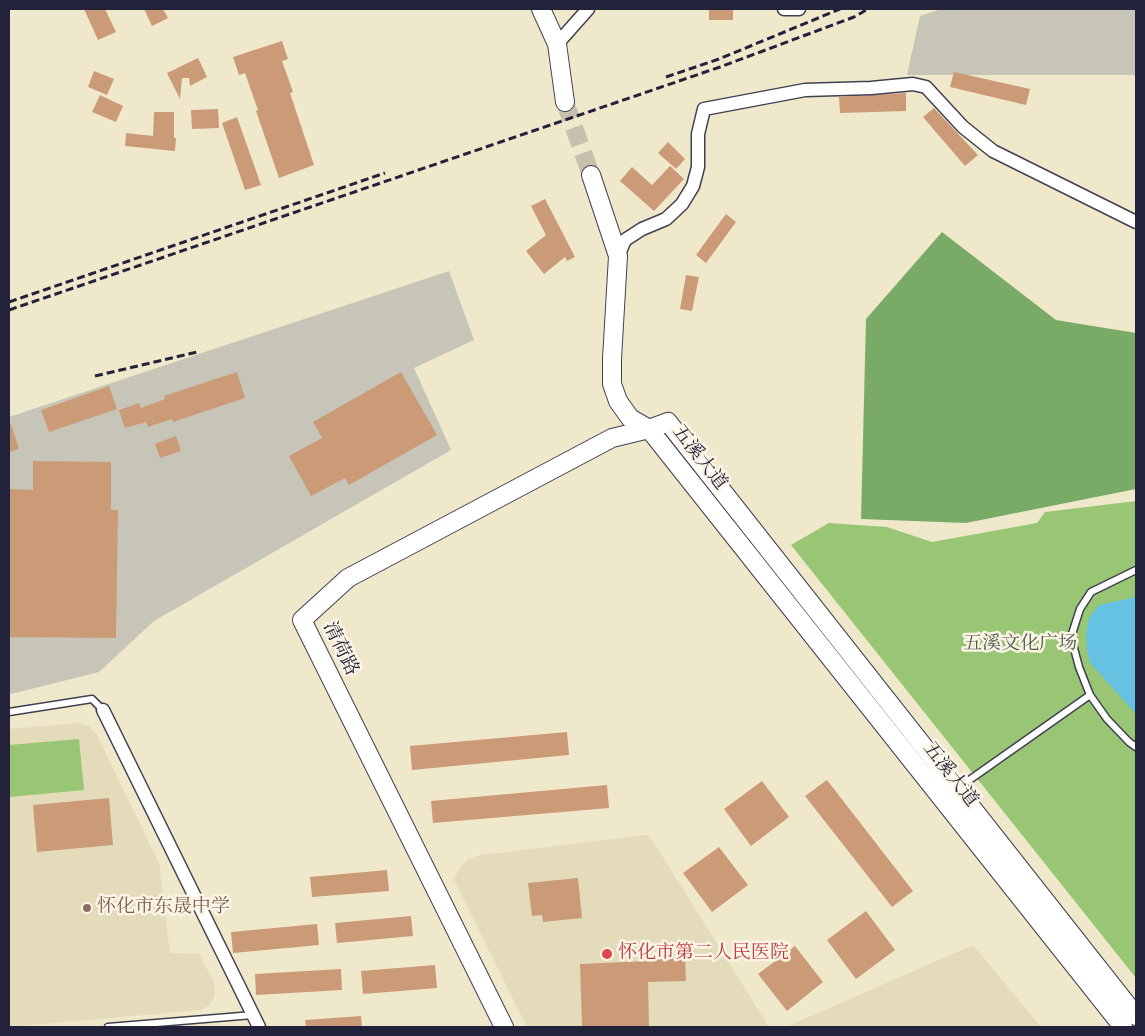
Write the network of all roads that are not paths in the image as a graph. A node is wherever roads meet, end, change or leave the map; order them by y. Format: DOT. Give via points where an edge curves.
graph roads {
  1 [pos="540,9"];
  2 [pos="588,9"];
  3 [pos="784,9"];
  4 [pos="799,9"];
  5 [pos="556,44"];
  6 [pos="565,102"];
  7 [pos="591,175"];
  8 [pos="1136,222"];
  9 [pos="618,256"];
  10 [pos="649,430"];
  11 [pos="1136,570"];
  12 [pos="1090,695"];
  13 [pos="103,710"];
  14 [pos="9,712"];
  15 [pos="1136,747"];
  16 [pos="957,788"];
  17 [pos="253,1014"];
  18 [pos="1136,1016"];
  19 [pos="108,1027"];
  20 [pos="259,1027"];
  21 [pos="504,1027"];
  22 [pos="1124,1027"];
  1 -- 5 [label="main road"];
  2 -- 5 [label="street"];
  3 -- 4 [label="street"];
  5 -- 6 [label="main road"];
  7 -- 9 [label="main road"];
  8 -- 9 [label="street" via="993,151 962,127 926,87 913,84 805,90 704,108 693,186 682,204 666,219 625,240"];
  9 -- 10 [label="main road" via="612,384 618,401 630,418"];
  10 -- 16 [label="main road, 五溪大道" via="668,422"];
  10 -- 21 [label="main road, 清荷路" via="612,438 348,578 302,620"];
  10 -- 22 [label="main road, 五溪大道"];
  11 -- 12 [label="lane" via="1091,592 1080,609 1071,637 1078,667"];
  12 -- 15 [label="lane" via="1107,719"];
  12 -- 16 [label="lane"];
  13 -- 14 [label="lane" via="92,699"];
  13 -- 17 [label="street"];
  16 -- 18 [label="main road, 五溪大道"];
  17 -- 19 [label="lane"];
  17 -- 20 [label="street"];
}
